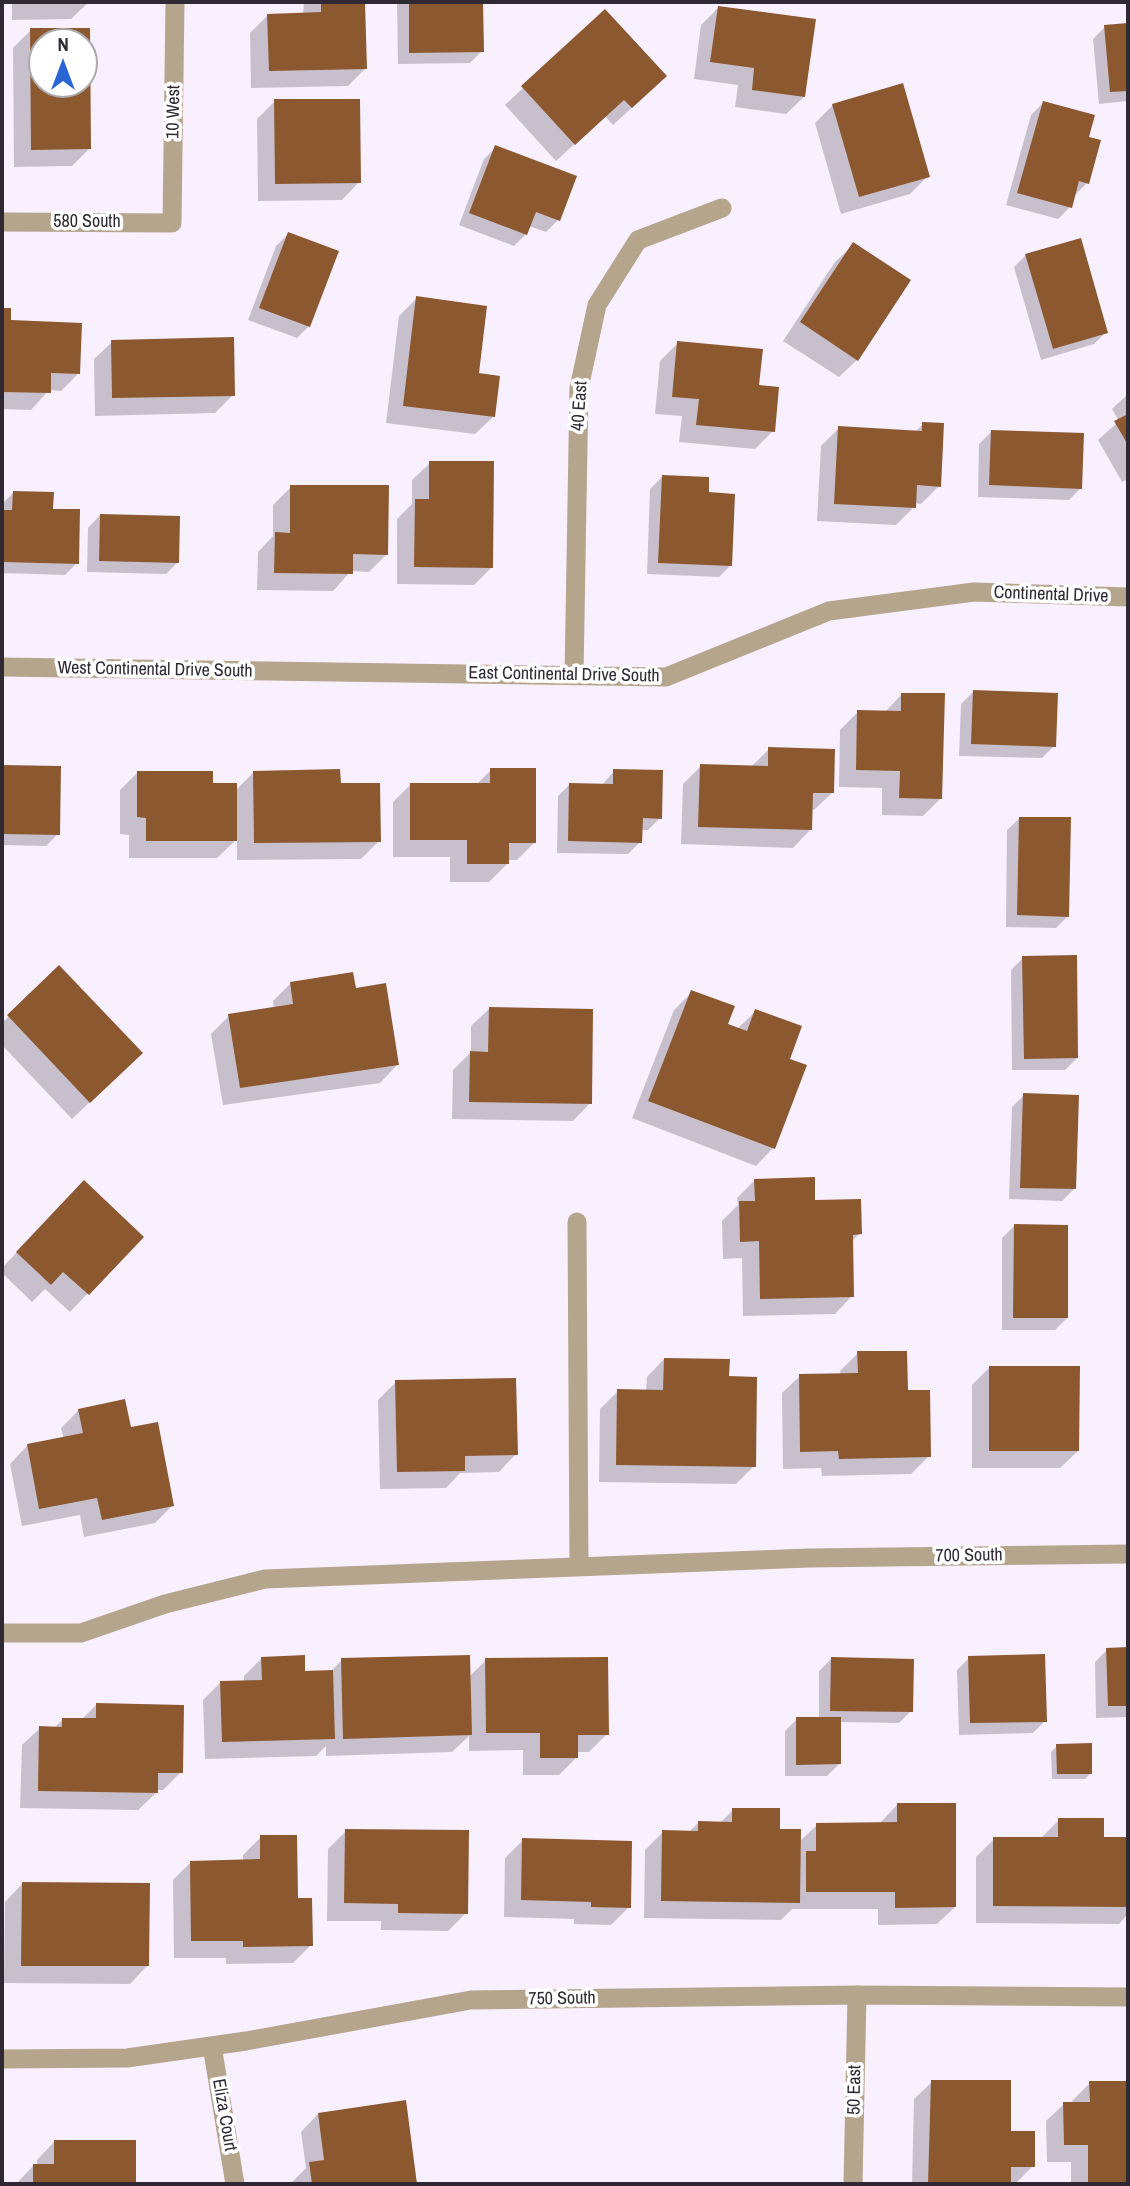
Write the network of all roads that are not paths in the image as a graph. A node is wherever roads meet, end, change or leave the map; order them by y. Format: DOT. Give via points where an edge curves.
graph roads {
  1 [pos="175,2"];
  2 [pos="722,208"];
  3 [pos="2,222"];
  4 [pos="172,223"];
  5 [pos="974,592"];
  6 [pos="1128,597"];
  7 [pos="2,667"];
  8 [pos="308,672"];
  9 [pos="574,676"];
  10 [pos="577,1222"];
  11 [pos="1128,1554"];
  12 [pos="579,1567"];
  13 [pos="2,1633"];
  14 [pos="857,1995"];
  15 [pos="1128,1997"];
  16 [pos="212,2046"];
  17 [pos="2,2059"];
  18 [pos="235,2184"];
  19 [pos="853,2184"];
  1 -- 4 [label="street, 10 West"];
  2 -- 9 [label="street, 40 East" via="638,240 597,305 579,388"];
  3 -- 4 [label="street, 580 South"];
  5 -- 6 [label="street, Continental Drive"];
  5 -- 9 [label="street, East Continental Drive South" via="829,611 666,677"];
  7 -- 8 [label="street, West Continental Drive South"];
  8 -- 9 [label="street, East Continental Drive South"];
  10 -- 12 [label="street"];
  11 -- 12 [label="street, 700 South" via="809,1558"];
  12 -- 13 [label="street, 700 South" via="265,1579 165,1604 81,1633"];
  14 -- 15 [label="street, 750 South"];
  14 -- 16 [label="street, 750 South" via="471,2000"];
  14 -- 19 [label="street, 50 East"];
  16 -- 17 [label="street, 750 South" via="127,2058"];
  16 -- 18 [label="street, Eliza Court"];
}
